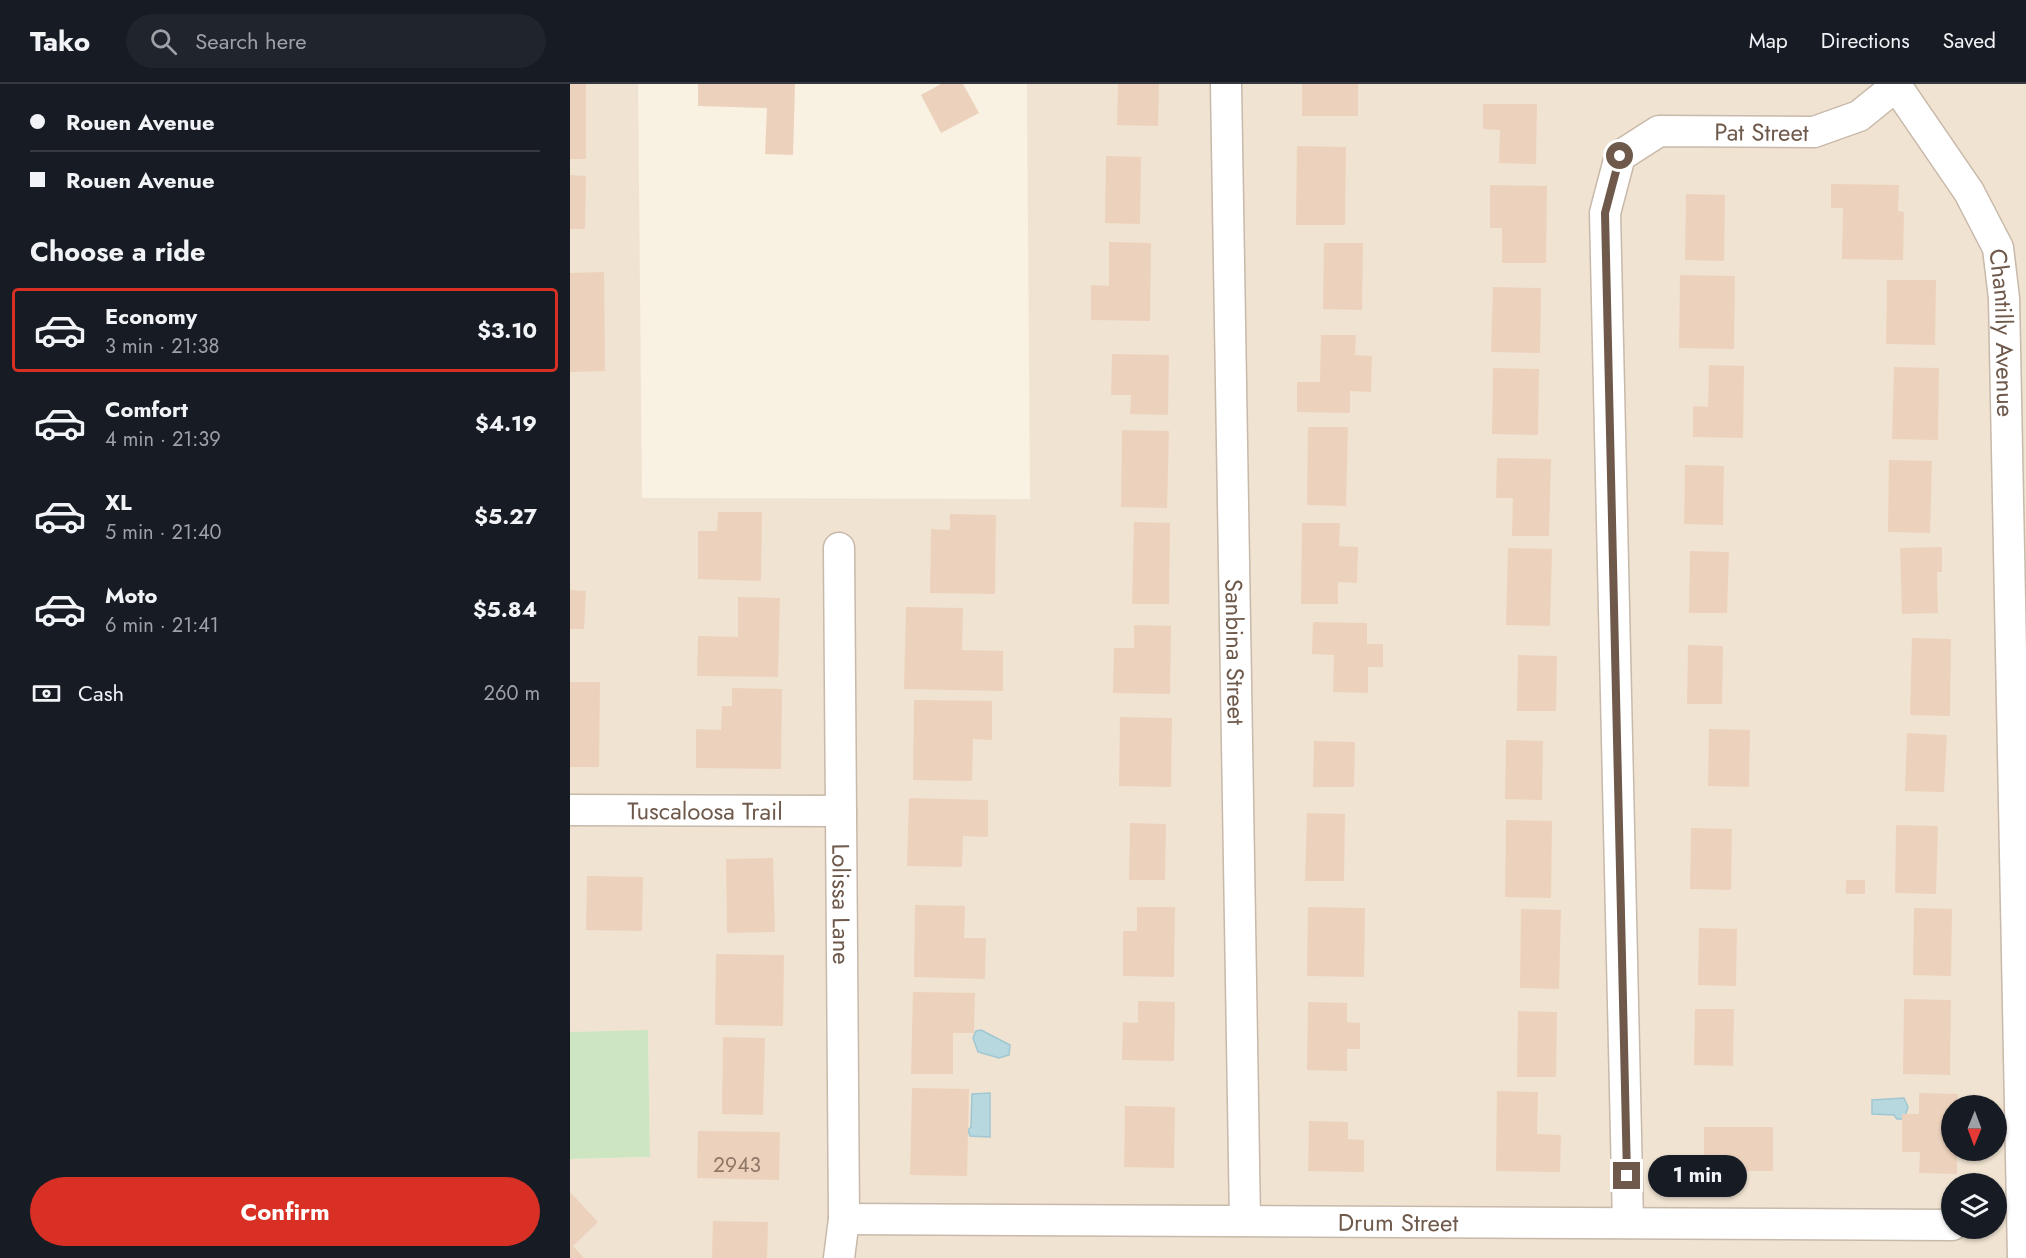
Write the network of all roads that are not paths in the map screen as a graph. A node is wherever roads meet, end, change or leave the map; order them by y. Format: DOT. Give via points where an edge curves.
graph roads {
  1 [pos="1226,84"];
  2 [pos="1896,85"];
  3 [pos="839,549"];
  4 [pos="570,810"];
  5 [pos="841,811"];
  6 [pos="844,1219"];
  7 [pos="1245,1221"];
  8 [pos="1628,1223"];
  9 [pos="1941,1225"];
  10 [pos="2010,1225"];
  11 [pos="839,1258"];
  12 [pos="2023,1258"];
  1 -- 7 [label="street, Sanbina Street"];
  2 -- 8 [label="street, Pat Street" via="1858,116 1814,132 1659,131 1620,156 1605,213"];
  2 -- 10 [label="street, Chantilly Avenue" via="1969,192 1998,248 2004,298"];
  3 -- 5 [label="street, Lolissa Lane"];
  4 -- 5 [label="street, Tuscaloosa Trail"];
  5 -- 6 [label="street, Lolissa Lane"];
  6 -- 7 [label="street, Drum Street"];
  6 -- 11 [label="street, Lolissa Lane"];
  7 -- 8 [label="street, Drum Street"];
  8 -- 9 [label="street, Drum Street"];
  10 -- 12 [label="street, Chantilly Avenue"];
}
